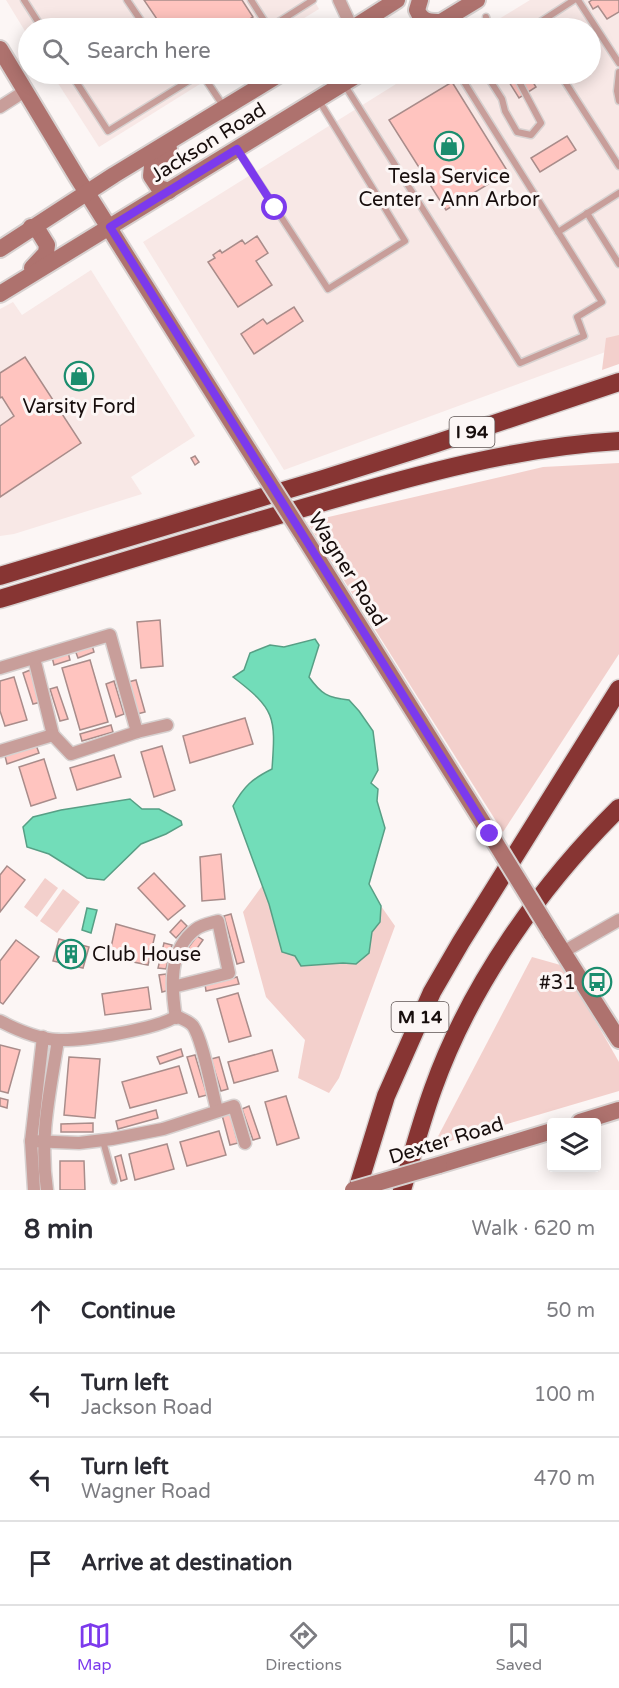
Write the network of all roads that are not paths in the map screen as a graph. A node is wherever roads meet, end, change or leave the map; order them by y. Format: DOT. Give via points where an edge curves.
graph roads {
  1 [pos="24,0"];
  2 [pos="127,0"];
  3 [pos="251,0"];
  4 [pos="313,0"];
  5 [pos="339,0"];
  6 [pos="397,0"];
  7 [pos="420,0"];
  8 [pos="477,0"];
  9 [pos="576,0"];
  10 [pos="36,18"];
  11 [pos="139,18"];
  12 [pos="263,18"];
  13 [pos="285,18"];
  14 [pos="347,18"];
  15 [pos="368,18"];
  16 [pos="422,18"];
  17 [pos="447,18"];
  18 [pos="547,18"];
  19 [pos="588,18"];
  20 [pos="601,37"];
  21 [pos="0,49"];
  22 [pos="619,63"];
  23 [pos="619,72"];
  24 [pos="18,79"];
  25 [pos="21,84"];
  26 [pos="77,84"];
  27 [pos="183,84"];
  28 [pos="206,84"];
  29 [pos="264,84"];
  30 [pos="465,84"];
  31 [pos="492,84"];
  32 [pos="520,84"];
  33 [pos="566,84"];
  34 [pos="336,87"];
  35 [pos="25,91"];
  36 [pos="619,101"];
  37 [pos="0,107"];
  38 [pos="224,108"];
  39 [pos="197,124"];
  40 [pos="237,149"];
  41 [pos="619,166"];
  42 [pos="169,191"];
  43 [pos="87,192"];
  44 [pos="619,193"];
  45 [pos="587,213"];
  46 [pos="31,227"];
  47 [pos="110,227"];
  48 [pos="558,232"];
  49 [pos="0,249"];
  50 [pos="619,264"];
  51 [pos="6,291"];
  52 [pos="619,382"];
  53 [pos="619,441"];
  54 [pos="4,574"];
  55 [pos="0,599"];
  56 [pos="34,658"];
  57 [pos="0,668"];
  58 [pos="619,689"];
  59 [pos="167,725"];
  60 [pos="137,732"];
  61 [pos="53,735"];
  62 [pos="0,751"];
  63 [pos="619,808"];
  64 [pos="619,920"];
  65 [pos="563,952"];
  66 [pos="173,987"];
  67 [pos="176,1018"];
  68 [pos="0,1021"];
  69 [pos="43,1037"];
  70 [pos="58,1040"];
  71 [pos="619,1040"];
  72 [pos="217,1110"];
  73 [pos="619,1110"];
  74 [pos="593,1118"];
  75 [pos="39,1120"];
  76 [pos="547,1132"];
  77 [pos="103,1140"];
  78 [pos="37,1141"];
  79 [pos="245,1143"];
  80 [pos="114,1181"];
  81 [pos="34,1190"];
  82 [pos="47,1190"];
  83 [pos="355,1190"];
  84 [pos="402,1190"];
  1 -- 10 [label="lane"];
  2 -- 11 [label="lane"];
  3 -- 12 [label="lane"];
  4 -- 13 [label="lane"];
  5 -- 14 [label="street"];
  6 -- 15 [label="main road"];
  7 -- 16 [label="main road" via="417,10"];
  8 -- 17 [label="main road"];
  9 -- 18 [label="lane"];
  9 -- 19 [label="lane"];
  20 -- 22 [label="lane"];
  21 -- 24 [label="main road, Wagner Road"];
  23 -- 36 [label="lane"];
  25 -- 35 [label="main road, Wagner Road"];
  26 -- 27 [label="lane" via="108,131"];
  28 -- 38 [label="lane"];
  29 -- 38 [label="main road, Jackson Road"];
  30 -- 48 [label="lane"];
  31 -- 32 [label="lane" via="516,132 531,135 541,123"];
  33 -- 41 [label="lane"];
  34 -- 40 [label="main road, Jackson Road"];
  34 -- 40 [label="lane" via="405,241 328,289"];
  34 -- 48 [label="lane" via="520,363 584,336 577,317 602,302"];
  35 -- 37 [label="street"];
  35 -- 43 [label="main road, Wagner Road"];
  38 -- 39 [label="main road, Jackson Road"];
  39 -- 42 [label="main road" via="152,166 153,182"];
  39 -- 43 [label="main road, Jackson Road"];
  40 -- 42 [label="main road, Jackson Road"];
  42 -- 47 [label="main road, Jackson Road"];
  43 -- 46 [label="main road, Jackson Road"];
  43 -- 47 [label="main road, Wagner Road"];
  44 -- 45 [label="lane"];
  45 -- 48 [label="lane"];
  45 -- 50 [label="lane"];
  46 -- 49 [label="main road, Jackson Road"];
  46 -- 51 [label="main road" via="45,238 46,253"];
  47 -- 51 [label="main road, Jackson Road"];
  47 -- 65 [label="main road, Wagner Road, bridge"];
  52 -- 54 [label="highway, I 94" via="448,440"];
  53 -- 55 [label="highway, I 94" via="538,450 426,473"];
  56 -- 57 [label="street"];
  56 -- 60 [label="street" via="110,635"];
  56 -- 61 [label="street"];
  58 -- 83 [label="highway, M 14" via="432,992 386,1096"];
  59 -- 60 [label="street"];
  60 -- 61 [label="street" via="71,754"];
  61 -- 62 [label="street"];
  63 -- 84 [label="highway, M 14" via="558,874 489,972 433,1089"];
  64 -- 65 [label="street"];
  65 -- 71 [label="main road, Wagner Road"];
  66 -- 66 [label="street" via="182,944 197,928 218,921 230,973"];
  66 -- 67 [label="street"];
  67 -- 70 [label="street" via="113,1035"];
  67 -- 72 [label="street" via="192,1026 198,1039"];
  68 -- 69 [label="street"];
  69 -- 70 [label="street"];
  69 -- 75 [label="street"];
  70 -- 75 [label="street"];
  72 -- 77 [label="street" via="163,1129"];
  72 -- 79 [label="street" via="234,1106"];
  73 -- 74 [label="main road"];
  75 -- 78 [label="street"];
  76 -- 83 [label="main road, Dexter Road, bridge"];
  77 -- 78 [label="street"];
  77 -- 80 [label="lane"];
  78 -- 81 [label="street"];
  78 -- 82 [label="street"];
}
